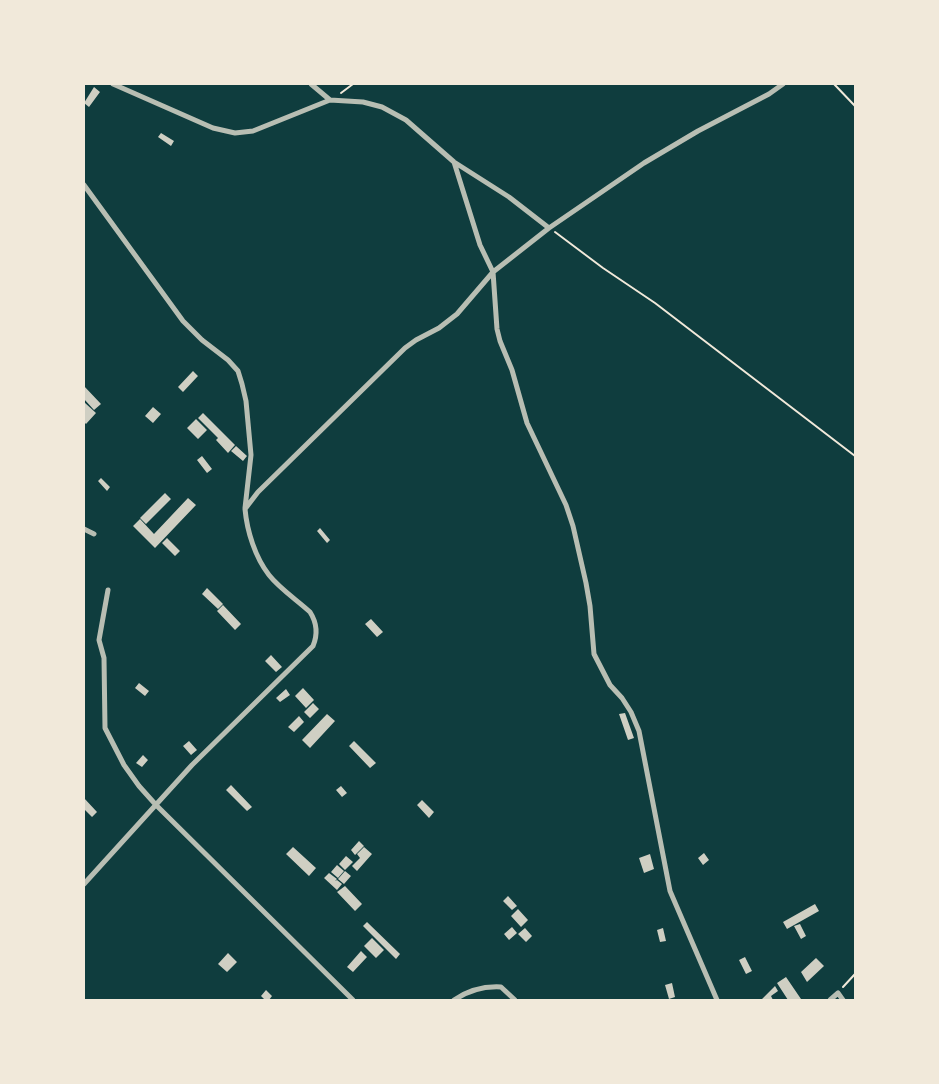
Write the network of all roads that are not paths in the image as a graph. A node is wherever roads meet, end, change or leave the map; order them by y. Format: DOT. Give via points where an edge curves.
graph roads {
  1 [pos="113,84"];
  2 [pos="311,84"];
  3 [pos="783,84"];
  4 [pos="330,100"];
  5 [pos="454,162"];
  6 [pos="84,185"];
  7 [pos="549,228"];
  8 [pos="493,272"];
  9 [pos="245,509"];
  10 [pos="84,529"];
  11 [pos="94,534"];
  12 [pos="108,590"];
  13 [pos="156,805"];
  14 [pos="84,884"];
  15 [pos="353,1000"];
  16 [pos="454,1000"];
  17 [pos="515,1000"];
  18 [pos="717,1000"];
  19 [pos="830,1000"];
  20 [pos="842,1000"];
  1 -- 4 [label="street" via="213,128 235,133 254,130"];
  2 -- 4 [label="street"];
  3 -- 7 [label="street" via="644,163"];
  4 -- 5 [label="street" via="382,107 406,120"];
  5 -- 7 [label="street"];
  5 -- 8 [label="street" via="480,245"];
  6 -- 9 [label="street" via="183,321 238,372 246,401 251,455"];
  7 -- 8 [label="street"];
  8 -- 9 [label="street" via="457,314 405,348 270,480"];
  8 -- 18 [label="street" via="500,341 527,423 566,505 581,554 594,654 610,685 631,712 639,731 670,891"];
  9 -- 13 [label="street" via="246,523 261,562 270,576 310,612 315,619 316,637 313,646"];
  10 -- 11 [label="street"];
  12 -- 13 [label="street" via="99,640 104,658 106,728 124,764"];
  13 -- 14 [label="street"];
  13 -- 15 [label="street"];
  16 -- 17 [label="street" via="487,986 501,987"];
  19 -- 20 [label="street" via="838,993"];
}
